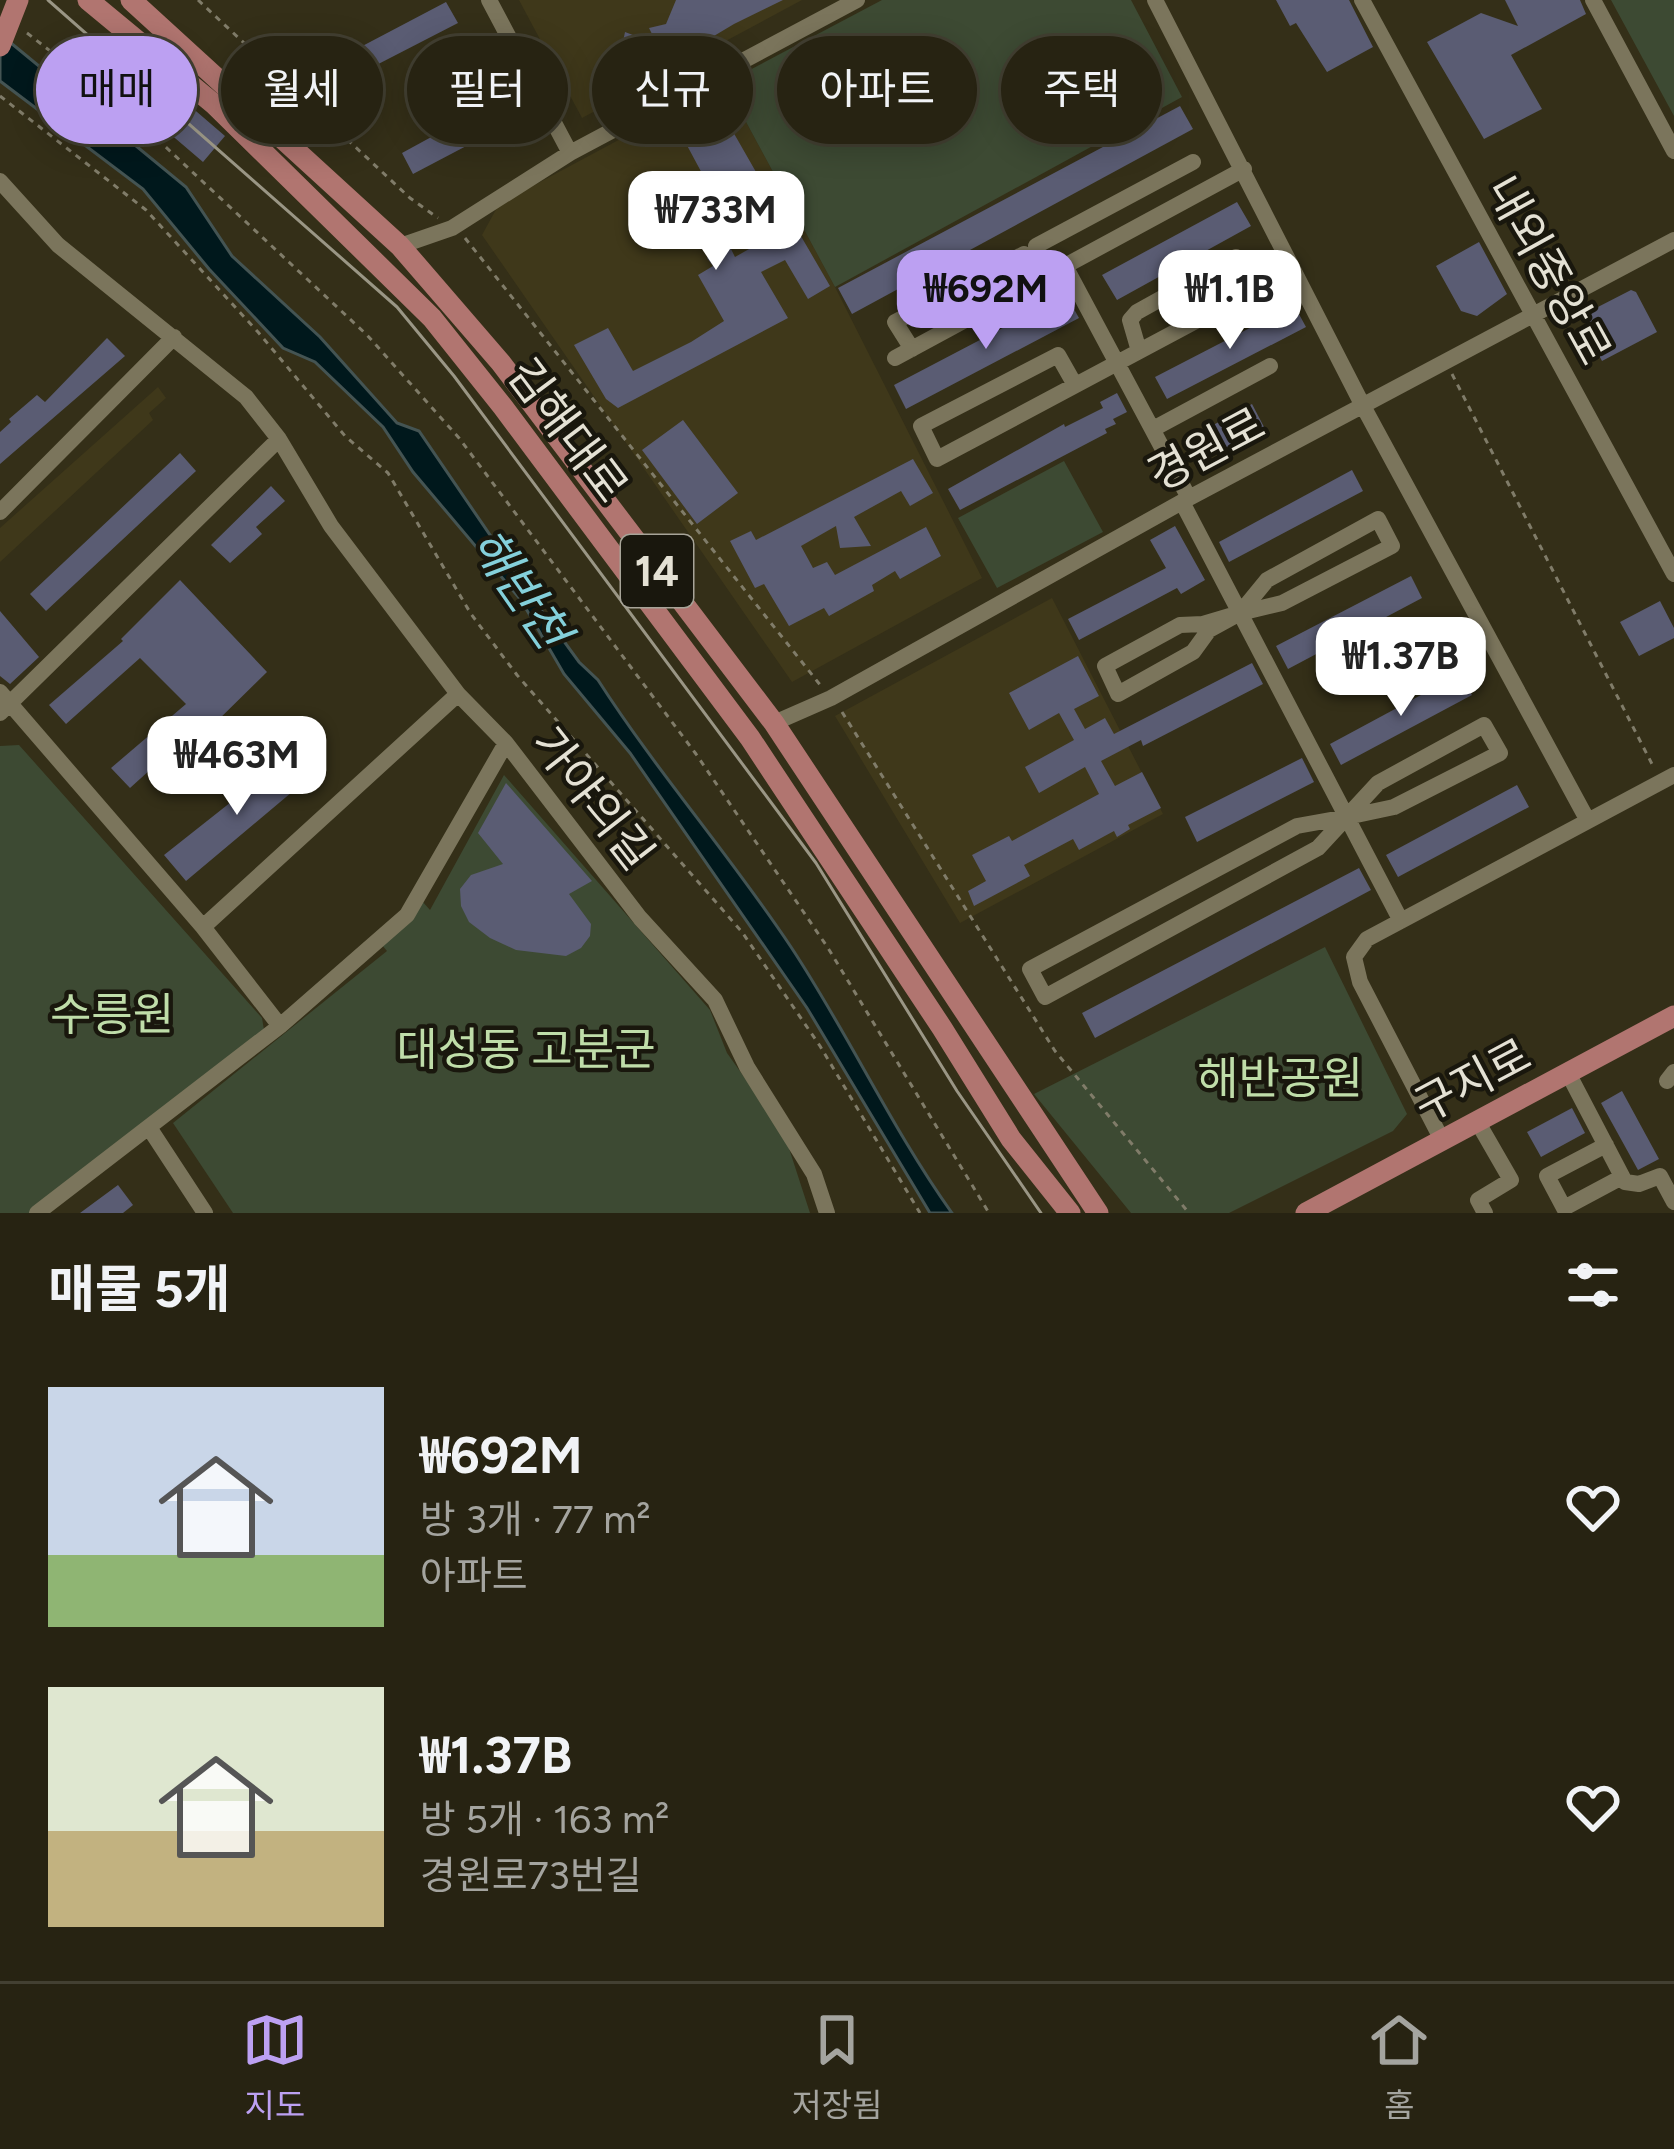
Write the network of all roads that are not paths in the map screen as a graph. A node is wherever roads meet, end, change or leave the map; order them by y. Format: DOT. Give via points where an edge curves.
graph roads {
  1 [pos="18,0"];
  2 [pos="88,0"];
  3 [pos="130,0"];
  4 [pos="489,0"];
  5 [pos="857,0"];
  6 [pos="1156,0"];
  7 [pos="1362,0"];
  8 [pos="1593,0"];
  9 [pos="0,46"];
  10 [pos="1674,151"];
  11 [pos="570,153"];
  12 [pos="1244,169"];
  13 [pos="0,182"];
  14 [pos="1195,196"];
  15 [pos="1674,239"];
  16 [pos="400,246"];
  17 [pos="1036,246"];
  18 [pos="1065,266"];
  19 [pos="1040,280"];
  20 [pos="1533,314"];
  21 [pos="174,337"];
  22 [pos="1139,351"];
  23 [pos="1117,363"];
  24 [pos="1270,366"];
  25 [pos="1075,386"];
  26 [pos="1363,406"];
  27 [pos="1153,429"];
  28 [pos="279,439"];
  29 [pos="1186,500"];
  30 [pos="0,512"];
  31 [pos="1674,574"];
  32 [pos="1240,613"];
  33 [pos="458,694"];
  34 [pos="4,704"];
  35 [pos="774,724"];
  36 [pos="506,743"];
  37 [pos="1668,778"];
  38 [pos="1347,817"];
  39 [pos="1588,821"];
  40 [pos="1200,878"];
  41 [pos="1215,905"];
  42 [pos="1138,911"];
  43 [pos="1401,921"];
  44 [pos="203,927"];
  45 [pos="1153,938"];
  46 [pos="1674,1016"];
  47 [pos="280,1026"];
  48 [pos="1568,1072"];
  49 [pos="1477,1121"];
  50 [pos="150,1129"];
  51 [pos="1442,1140"];
  52 [pos="1606,1144"];
  53 [pos="1674,1160"];
  54 [pos="1660,1176"];
  55 [pos="1622,1177"];
  56 [pos="1674,1202"];
  57 [pos="37,1213"];
  58 [pos="205,1213"];
  59 [pos="827,1213"];
  60 [pos="1070,1213"];
  61 [pos="1098,1213"];
  62 [pos="1306,1213"];
  63 [pos="1485,1213"];
  1 -- 9 [label="main road"];
  2 -- 60 [label="main road, 김해대로" via="215,105 432,318 750,738 1010,1139"];
  3 -- 16 [label="main road, 김해대로 / 14"];
  4 -- 11 [label="street"];
  5 -- 11 [label="street"];
  6 -- 12 [label="street"];
  7 -- 20 [label="street, 내외중앙로"];
  8 -- 10 [label="street"];
  11 -- 16 [label="street" via="452,228"];
  12 -- 14 [label="street"];
  12 -- 26 [label="street"];
  13 -- 21 [label="street, 가야의길" via="58,245"];
  14 -- 17 [label="street" via="1186,166"];
  14 -- 18 [label="street"];
  15 -- 20 [label="street, 경원로"];
  16 -- 35 [label="main road, 김해대로 / 14" via="501,363"];
  18 -- 19 [label="street"];
  18 -- 23 [label="street"];
  19 -- 19 [label="street" via="904,353 895,322 1024,254"];
  20 -- 26 [label="street, 경원로"];
  20 -- 31 [label="street, 내외중앙로"];
  21 -- 28 [label="street, 가야의길" via="246,398"];
  21 -- 30 [label="street"];
  22 -- 22 [label="street" via="1130,320 1137,312 1236,257 1254,290"];
  22 -- 23 [label="street"];
  23 -- 25 [label="street"];
  23 -- 27 [label="street"];
  24 -- 27 [label="street"];
  25 -- 25 [label="street" via="937,459 922,426 1058,355"];
  26 -- 29 [label="street, 경원로"];
  26 -- 39 [label="street"];
  27 -- 29 [label="street"];
  28 -- 33 [label="street, 가야의길" via="331,526"];
  28 -- 34 [label="street"];
  29 -- 32 [label="street"];
  29 -- 35 [label="street, 경원로"];
  32 -- 32 [label="street" via="1180,625 1105,666 1118,694 1193,652 1209,630"];
  32 -- 32 [label="street" via="1282,603 1392,546 1378,519 1267,580"];
  32 -- 38 [label="street"];
  33 -- 36 [label="street, 가야의길"];
  33 -- 44 [label="street"];
  34 -- 44 [label="street"];
  35 -- 61 [label="main road, 김해대로 / 14"];
  36 -- 47 [label="street" via="407,915"];
  36 -- 59 [label="street, 가야의길" via="640,918 716,1000 814,1174"];
  37 -- 39 [label="street"];
  38 -- 38 [label="street" via="1394,806 1500,753 1484,725 1378,782"];
  38 -- 40 [label="street" via="1297,826"];
  38 -- 41 [label="street" via="1318,848"];
  38 -- 43 [label="street"];
  39 -- 43 [label="street"];
  40 -- 41 [label="street"];
  40 -- 42 [label="street"];
  41 -- 45 [label="street"];
  42 -- 45 [label="street"];
  42 -- 45 [label="street" via="1030,968 1038,983 1046,997"];
  43 -- 51 [label="street" via="1367,939 1354,969"];
  44 -- 47 [label="street"];
  46 -- 48 [label="main road, 구지로"];
  47 -- 50 [label="street"];
  48 -- 49 [label="main road, 구지로"];
  48 -- 52 [label="street"];
  49 -- 51 [label="main road, 구지로"];
  49 -- 63 [label="street" via="1511,1180 1478,1200"];
  50 -- 57 [label="street"];
  50 -- 58 [label="street"];
  51 -- 62 [label="main road, 구지로"];
  52 -- 55 [label="street"];
  52 -- 55 [label="street" via="1547,1176 1564,1208"];
  53 -- 54 [label="street"];
  54 -- 55 [label="street" via="1639,1184"];
  54 -- 56 [label="street"];
}
